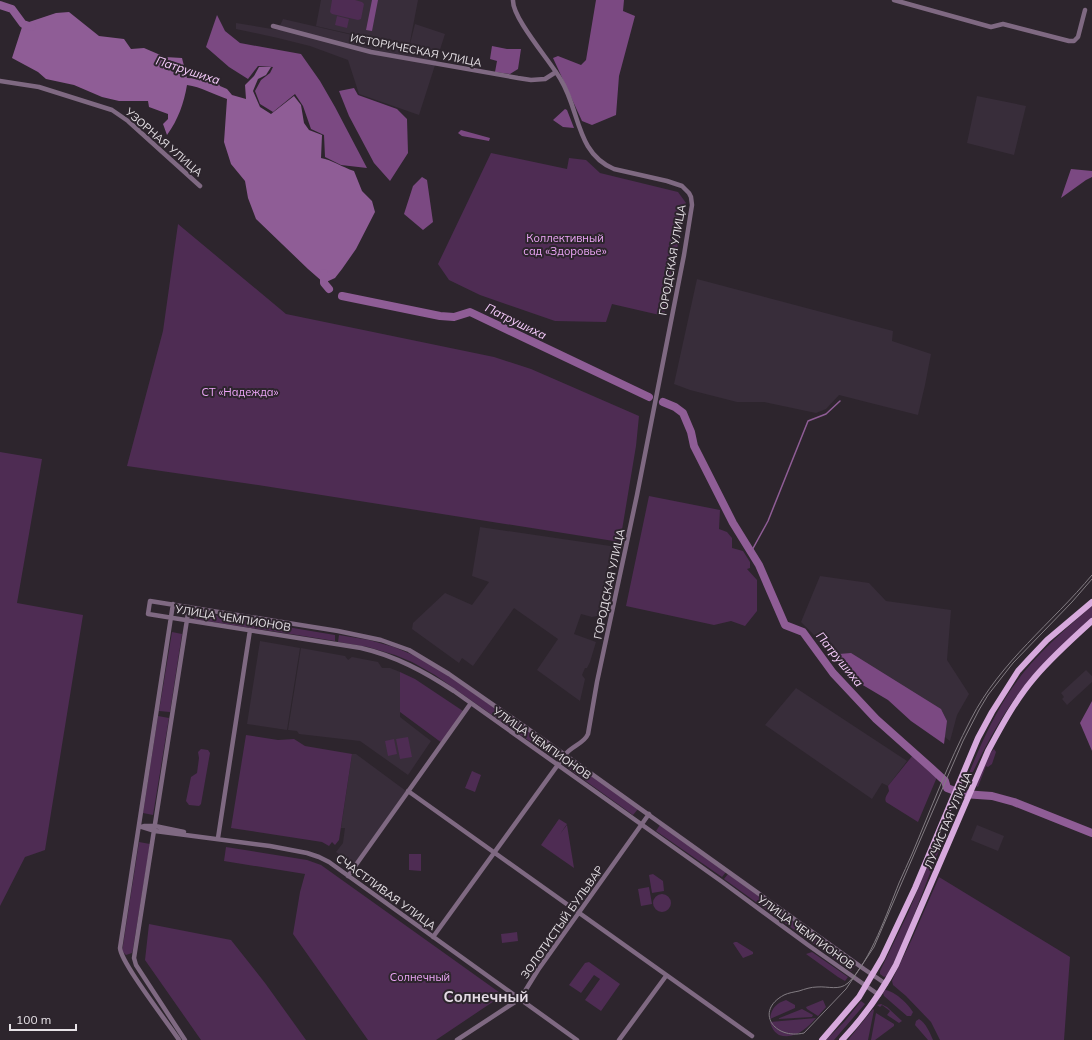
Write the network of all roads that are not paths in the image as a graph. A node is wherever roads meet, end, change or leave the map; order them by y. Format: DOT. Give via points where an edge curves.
graph roads {
  1 [pos="513,0"];
  2 [pos="894,0"];
  3 [pos="1086,10"];
  4 [pos="273,26"];
  5 [pos="556,72"];
  6 [pos="0,81"];
  7 [pos="200,186"];
  8 [pos="1092,602"];
  9 [pos="173,604"];
  10 [pos="189,607"];
  11 [pos="170,618"];
  12 [pos="187,621"];
  13 [pos="1092,621"];
  14 [pos="250,630"];
  15 [pos="471,703"];
  16 [pos="564,755"];
  17 [pos="557,765"];
  18 [pos="408,792"];
  19 [pos="649,814"];
  20 [pos="642,825"];
  21 [pos="139,826"];
  22 [pos="155,828"];
  23 [pos="218,838"];
  24 [pos="494,852"];
  25 [pos="348,876"];
  26 [pos="579,913"];
  27 [pos="433,938"];
  28 [pos="135,953"];
  29 [pos="121,954"];
  30 [pos="873,975"];
  31 [pos="666,976"];
  32 [pos="886,984"];
  33 [pos="866,987"];
  34 [pos="879,995"];
  35 [pos="519,998"];
  36 [pos="752,1036"];
  37 [pos="179,1040"];
  38 [pos="185,1040"];
  39 [pos="457,1040"];
  40 [pos="577,1040"];
  41 [pos="619,1040"];
  42 [pos="822,1040"];
  43 [pos="842,1040"];
  1 -- 5 [label="street, ГОРОДСКАЯ УЛИЦА" via="519,20"];
  2 -- 3 [label="street" via="990,27 1003,24 1074,41 1078,37"];
  4 -- 5 [label="street, ИСТОРИЧЕСКАЯ УЛИЦА" via="371,52 518,78 545,79"];
  5 -- 16 [label="street, ГОРОДСКАЯ УЛИЦА" via="566,89 588,149 596,158 614,169 675,184 686,189 691,197 684,255 588,734 583,742"];
  6 -- 7 [label="street, УЗОРНАЯ УЛИЦА" via="40,87 112,110 128,121"];
  8 -- 30 [label="main road, ЛУЧИСТАЯ УЛИЦА" via="1047,640 1018,671 985,724 909,900"];
  9 -- 10 [label="street, УЛИЦА ЧЕМПИОНОВ"];
  9 -- 11 [label="street"];
  9 -- 11 [label="street, УЛИЦА ЧЕМПИОНОВ" via="150,601 148,614"];
  10 -- 12 [label="street"];
  10 -- 16 [label="street, УЛИЦА ЧЕМПИОНОВ" via="338,631 398,645 418,654 449,674"];
  11 -- 12 [label="street, УЛИЦА ЧЕМПИОНОВ"];
  11 -- 21 [label="street"];
  12 -- 14 [label="street, УЛИЦА ЧЕМПИОНОВ"];
  12 -- 22 [label="street"];
  13 -- 32 [label="main road, ЛУЧИСТАЯ УЛИЦА" via="1064,646 1026,689 1003,722"];
  14 -- 15 [label="street, УЛИЦА ЧЕМПИОНОВ" via="380,653 400,660 432,677"];
  14 -- 23 [label="street"];
  15 -- 17 [label="street, УЛИЦА ЧЕМПИОНОВ"];
  15 -- 18 [label="street"];
  16 -- 17 [label="street, ГОРОДСКАЯ УЛИЦА"];
  16 -- 19 [label="street, УЛИЦА ЧЕМПИОНОВ"];
  17 -- 20 [label="street, УЛИЦА ЧЕМПИОНОВ"];
  17 -- 24 [label="street, ГОРОДСКАЯ УЛИЦА"];
  18 -- 24 [label="street"];
  18 -- 25 [label="street"];
  19 -- 20 [label="street, ЗОЛОТИСТЫЙ БУЛЬВАР"];
  19 -- 30 [label="street, УЛИЦА ЧЕМПИОНОВ"];
  20 -- 26 [label="street, ЗОЛОТИСТЫЙ БУЛЬВАР"];
  20 -- 33 [label="street, УЛИЦА ЧЕМПИОНОВ"];
  21 -- 22 [label="street, СЧАСТЛИВАЯ УЛИЦА"];
  21 -- 29 [label="street"];
  22 -- 23 [label="street, СЧАСТЛИВАЯ УЛИЦА"];
  22 -- 28 [label="street"];
  23 -- 25 [label="street, СЧАСТЛИВАЯ УЛИЦА" via="312,854 329,862"];
  24 -- 26 [label="street"];
  24 -- 27 [label="street, ГОРОДСКАЯ УЛИЦА"];
  25 -- 27 [label="street, СЧАСТЛИВАЯ УЛИЦА"];
  26 -- 31 [label="street"];
  26 -- 35 [label="street, ЗОЛОТИСТЫЙ БУЛЬВАР"];
  27 -- 35 [label="street, СЧАСТЛИВАЯ УЛИЦА"];
  28 -- 29 [label="street" via="130,957"];
  28 -- 38 [label="street" via="136,966"];
  29 -- 37 [label="street"];
  30 -- 32 [label="street, УЛИЦА ЧЕМПИОНОВ"];
  30 -- 33 [label="main road, ЛУЧИСТАЯ УЛИЦА"];
  31 -- 36 [label="street"];
  31 -- 41 [label="street"];
  32 -- 34 [label="main road, ЛУЧИСТАЯ УЛИЦА"];
  33 -- 34 [label="street, УЛИЦА ЧЕМПИОНОВ"];
  33 -- 42 [label="main road, ЛУЧИСТАЯ УЛИЦА"];
  34 -- 43 [label="main road, ЛУЧИСТАЯ УЛИЦА"];
  35 -- 39 [label="street, ЗОЛОТИСТЫЙ БУЛЬВАР"];
  35 -- 40 [label="street, СЧАСТЛИВАЯ УЛИЦА"];
}
